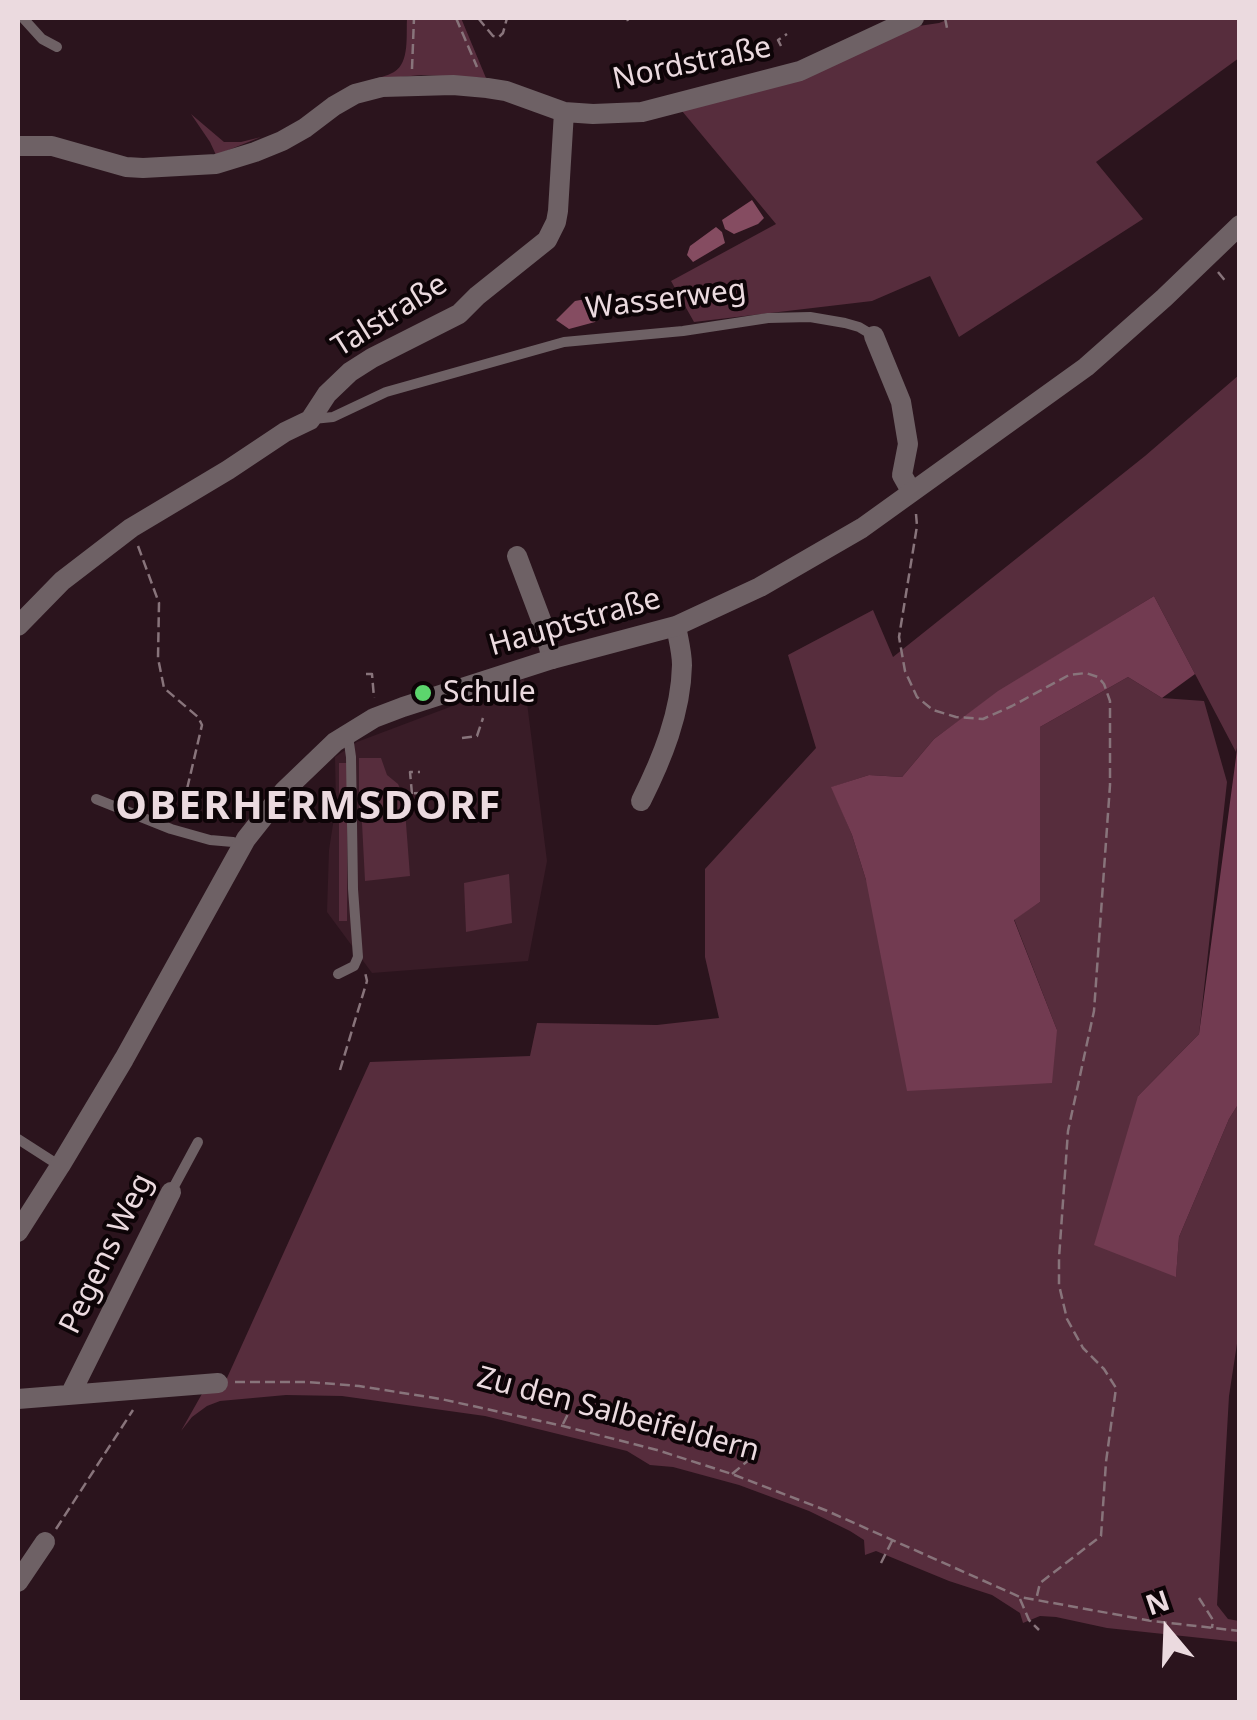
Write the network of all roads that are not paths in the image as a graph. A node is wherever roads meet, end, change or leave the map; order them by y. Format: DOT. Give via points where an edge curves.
graph roads {
  1 [pos="23,18"];
  2 [pos="914,18"];
  3 [pos="57,47"];
  4 [pos="564,112"];
  5 [pos="18,146"];
  6 [pos="1240,225"];
  7 [pos="874,336"];
  8 [pos="310,420"];
  9 [pos="911,491"];
  10 [pos="517,556"];
  11 [pos="18,626"];
  12 [pos="676,626"];
  13 [pos="552,659"];
  14 [pos="347,732"];
  15 [pos="96,799"];
  16 [pos="642,801"];
  17 [pos="240,847"];
  18 [pos="338,974"];
  19 [pos="18,1139"];
  20 [pos="198,1142"];
  21 [pos="60,1166"];
  22 [pos="171,1192"];
  23 [pos="18,1232"];
  24 [pos="218,1383"];
  25 [pos="72,1394"];
  26 [pos="18,1399"];
  27 [pos="46,1542"];
  28 [pos="18,1582"];
  1 -- 3 [label="lane"];
  2 -- 4 [label="street, Nordstraße" via="777,78 642,112"];
  4 -- 5 [label="street, Nordstraße" via="487,88 382,87 355,94 282,141 216,164 126,167 52,146"];
  4 -- 8 [label="street, Talstraße" via="558,210 547,240 458,314 350,372"];
  6 -- 9 [label="street, Hauptstraße" via="1086,366"];
  7 -- 8 [label="lane, Wasserweg" via="845,323 796,317 564,342"];
  7 -- 9 [label="street, Wasserweg" via="901,402 908,444 902,475"];
  8 -- 11 [label="street, Talstraße" via="131,528"];
  9 -- 12 [label="street, Hauptstraße" via="815,556"];
  10 -- 13 [label="street"];
  12 -- 13 [label="street, Hauptstraße"];
  12 -- 16 [label="street" via="682,663 676,706"];
  13 -- 14 [label="street, Hauptstraße"];
  14 -- 17 [label="street, Hauptstraße" via="284,791"];
  14 -- 18 [label="lane" via="358,957"];
  15 -- 17 [label="lane"];
  17 -- 21 [label="street, Hauptstraße"];
  19 -- 21 [label="lane"];
  20 -- 22 [label="lane, Pegens Weg"];
  21 -- 23 [label="street, Hauptstraße"];
  22 -- 25 [label="street, Pegens Weg"];
  24 -- 25 [label="street"];
  25 -- 26 [label="street"];
  27 -- 28 [label="street"];
}
